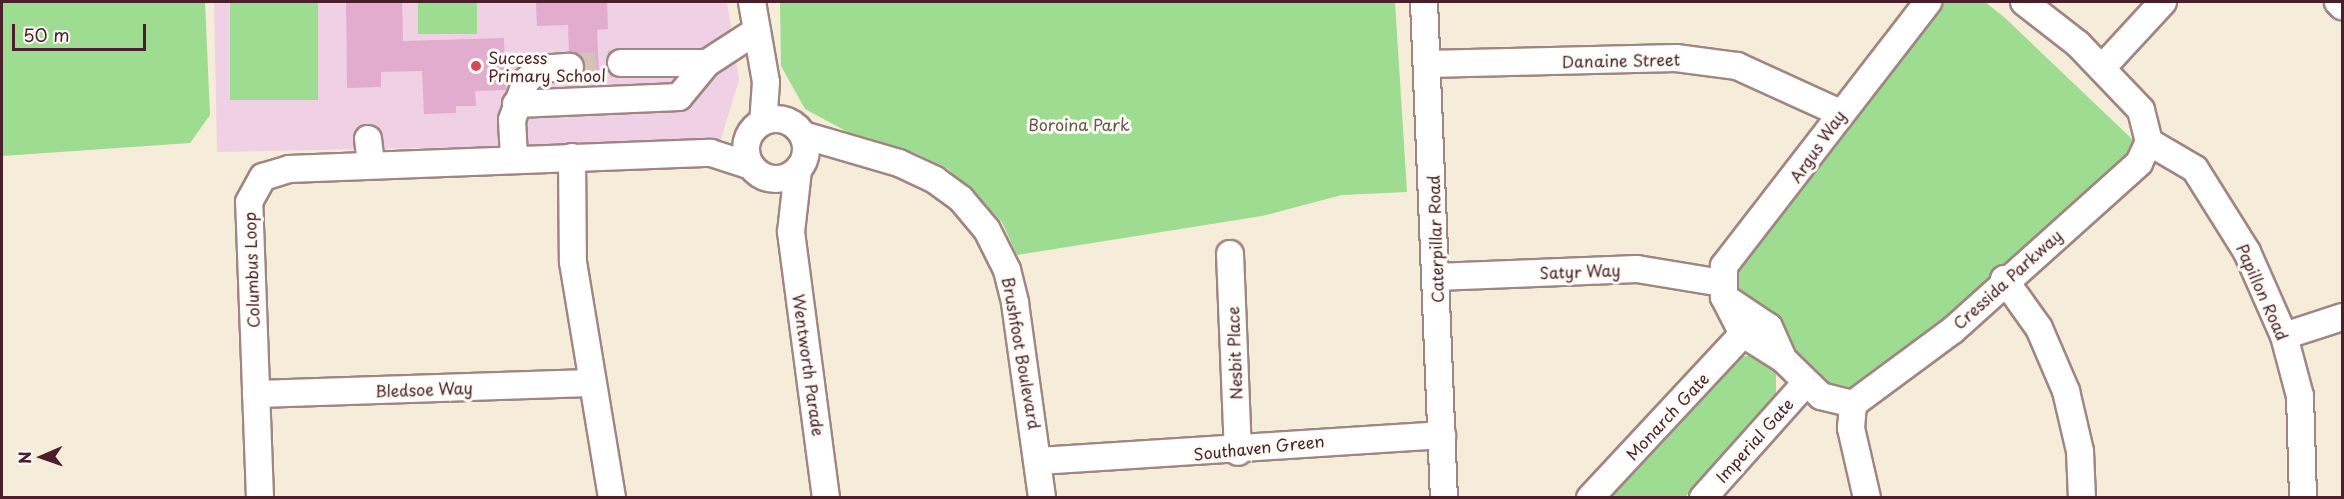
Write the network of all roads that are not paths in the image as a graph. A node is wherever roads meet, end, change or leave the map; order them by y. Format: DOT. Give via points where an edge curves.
graph roads {
  1 [pos="753,2"];
  2 [pos="1424,2"];
  3 [pos="1928,2"];
  4 [pos="2163,2"];
  5 [pos="2338,2"];
  6 [pos="2037,5"];
  7 [pos="2343,6"];
  8 [pos="756,31"];
  9 [pos="2063,34"];
  10 [pos="621,63"];
  11 [pos="707,63"];
  12 [pos="1427,64"];
  13 [pos="570,67"];
  14 [pos="2102,68"];
  15 [pos="516,104"];
  16 [pos="1840,113"];
  17 [pos="775,128"];
  18 [pos="2147,133"];
  19 [pos="368,139"];
  20 [pos="853,150"];
  21 [pos="711,153"];
  22 [pos="572,157"];
  23 [pos="514,158"];
  24 [pos="371,165"];
  25 [pos="801,166"];
  26 [pos="759,172"];
  27 [pos="791,232"];
  28 [pos="1230,254"];
  29 [pos="1436,277"];
  30 [pos="2004,279"];
  31 [pos="1723,290"];
  32 [pos="2343,317"];
  33 [pos="1743,334"];
  34 [pos="2284,336"];
  35 [pos="1783,359"];
  36 [pos="592,383"];
  37 [pos="1806,383"];
  38 [pos="256,394"];
  39 [pos="1853,404"];
  40 [pos="1442,435"];
  41 [pos="1238,452"];
  42 [pos="1040,461"];
  43 [pos="1446,490"];
  44 [pos="260,498"];
  45 [pos="612,498"];
  46 [pos="826,498"];
  47 [pos="1042,498"];
  48 [pos="1590,498"];
  49 [pos="1703,498"];
  50 [pos="1867,498"];
  51 [pos="2082,498"];
  52 [pos="2303,498"];
  1 -- 8 [label="street"];
  2 -- 12 [label="street, Caterpillar Road"];
  3 -- 16 [label="street, Argus Way"];
  4 -- 14 [label="street"];
  5 -- 7 [label="street"];
  6 -- 9 [label="street, Papillon Road"];
  8 -- 11 [label="street"];
  8 -- 17 [label="street"];
  9 -- 14 [label="street, Papillon Road"];
  9 -- 18 [label="street, Papillon Road" via="2074,56"];
  10 -- 11 [label="street"];
  11 -- 15 [label="street" via="679,97"];
  12 -- 16 [label="street, Danaine Street" via="1676,58 1737,66"];
  12 -- 29 [label="street, Caterpillar Road"];
  13 -- 15 [label="street" via="539,69 525,81"];
  14 -- 18 [label="street, Papillon Road" via="2141,110"];
  15 -- 23 [label="street"];
  16 -- 31 [label="street, Argus Way" via="1724,266"];
  17 -- 20 [label="street, Brushfoot Boulevard"];
  17 -- 21 [label="street, Columbus Loop"];
  17 -- 25 [label="street, Wentworth Parade"];
  17 -- 26 [label="street, Wentworth Parade"];
  18 -- 30 [label="street, Cressida Parkway" via="2139,163"];
  18 -- 34 [label="street, Papillon Road" via="2195,169 2247,252"];
  19 -- 24 [label="street"];
  20 -- 25 [label="street"];
  20 -- 42 [label="street, Brushfoot Boulevard" via="935,180 961,199 987,230 1007,270 1015,303"];
  21 -- 22 [label="street, Columbus Loop"];
  21 -- 26 [label="street, Columbus Loop"];
  22 -- 23 [label="street, Columbus Loop"];
  22 -- 36 [label="street" via="573,262"];
  23 -- 24 [label="street, Columbus Loop"];
  24 -- 38 [label="street, Columbus Loop" via="289,169 263,177 249,202"];
  25 -- 26 [label="street" via="784,178"];
  25 -- 27 [label="street, Wentworth Parade"];
  26 -- 27 [label="street, Wentworth Parade"];
  27 -- 46 [label="street, Wentworth Parade"];
  28 -- 41 [label="street, Nesbit Place"];
  29 -- 31 [label="street, Satyr Way" via="1637,269"];
  29 -- 40 [label="street, Caterpillar Road"];
  30 -- 39 [label="street, Cressida Parkway" via="1953,330"];
  30 -- 51 [label="street" via="2038,328 2066,391 2080,451"];
  31 -- 33 [label="street"];
  31 -- 35 [label="street" via="1769,327"];
  32 -- 34 [label="street"];
  33 -- 35 [label="street"];
  33 -- 48 [label="street, Monarch Gate"];
  34 -- 52 [label="street, Papillon Road" via="2300,396"];
  35 -- 37 [label="street"];
  36 -- 38 [label="street, Bledsoe Way"];
  36 -- 45 [label="street"];
  37 -- 39 [label="street" via="1821,396"];
  37 -- 49 [label="street, Imperial Gate"];
  38 -- 44 [label="street, Columbus Loop"];
  39 -- 50 [label="street" via="1851,428"];
  40 -- 41 [label="street, Southaven Green" via="1305,440"];
  40 -- 43 [label="street, Caterpillar Road"];
  41 -- 42 [label="street, Southaven Green"];
  42 -- 47 [label="street, Brushfoot Boulevard"];
}
